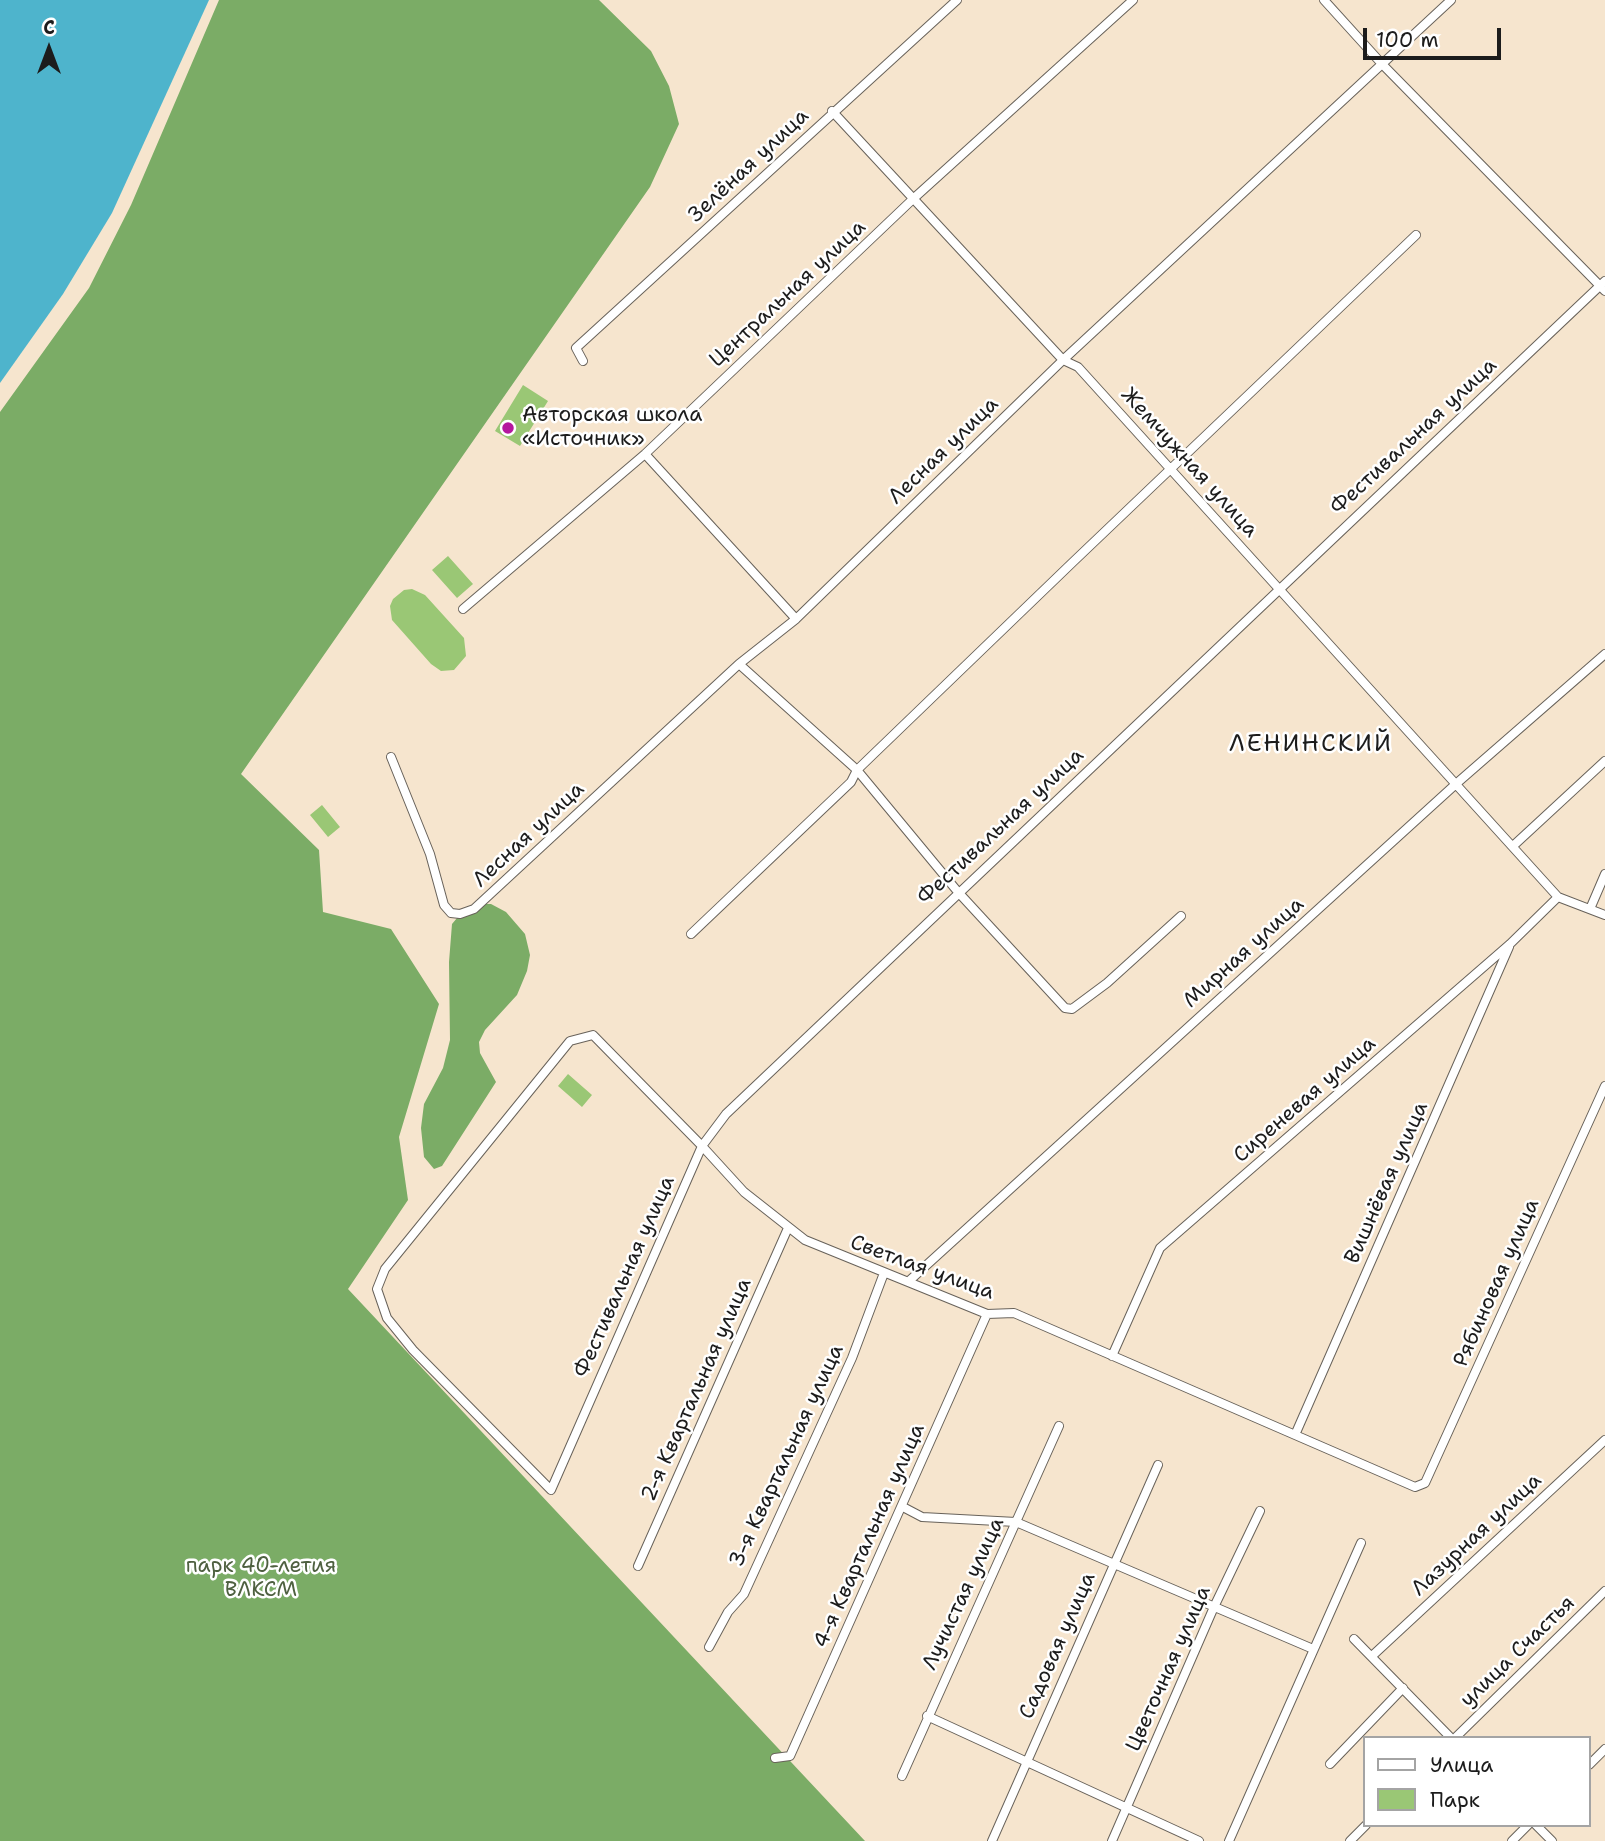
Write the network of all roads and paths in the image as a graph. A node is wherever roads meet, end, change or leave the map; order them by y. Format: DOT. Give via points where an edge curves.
graph roads {
  1 [pos="957,0"];
  2 [pos="1133,0"];
  3 [pos="1324,0"];
  4 [pos="1451,0"];
  5 [pos="1382,64"];
  6 [pos="832,111"];
  7 [pos="913,199"];
  8 [pos="1416,235"];
  9 [pos="1603,286"];
  10 [pos="1063,360"];
  11 [pos="583,361"];
  12 [pos="645,454"];
  13 [pos="1171,470"];
  14 [pos="1280,587"];
  15 [pos="463,609"];
  16 [pos="796,618"];
  17 [pos="1605,654"];
  18 [pos="739,664"];
  19 [pos="391,757"];
  20 [pos="1605,761"];
  21 [pos="857,771"];
  22 [pos="1457,783"];
  23 [pos="1513,846"];
  24 [pos="1605,874"];
  25 [pos="958,892"];
  26 [pos="1558,897"];
  27 [pos="1590,909"];
  28 [pos="1605,915"];
  29 [pos="1181,916"];
  30 [pos="691,933"];
  31 [pos="1510,944"];
  32 [pos="1605,1086"];
  33 [pos="702,1146"];
  34 [pos="788,1228"];
  35 [pos="884,1273"];
  36 [pos="909,1281"];
  37 [pos="987,1314"];
  38 [pos="1112,1356"];
  39 [pos="1059,1426"];
  40 [pos="1295,1436"];
  41 [pos="1605,1440"];
  42 [pos="1158,1465"];
  43 [pos="1415,1487"];
  44 [pos="551,1490"];
  45 [pos="903,1507"];
  46 [pos="1260,1511"];
  47 [pos="1016,1522"];
  48 [pos="1361,1543"];
  49 [pos="1114,1563"];
  50 [pos="638,1566"];
  51 [pos="1605,1591"];
  52 [pos="1214,1607"];
  53 [pos="1354,1639"];
  54 [pos="709,1647"];
  55 [pos="1312,1649"];
  56 [pos="1373,1656"];
  57 [pos="1403,1688"];
  58 [pos="927,1716"];
  59 [pos="1451,1736"];
  60 [pos="1455,1736"];
  61 [pos="1605,1749"];
  62 [pos="775,1758"];
  63 [pos="1025,1763"];
  64 [pos="1591,1763"];
  65 [pos="1330,1764"];
  66 [pos="902,1776"];
  67 [pos="1127,1809"];
  68 [pos="1364,1827"];
  69 [pos="1526,1827"];
  70 [pos="1538,1827"];
  71 [pos="992,1841"];
  72 [pos="1112,1841"];
  73 [pos="1199,1841"];
  74 [pos="1229,1841"];
  75 [pos="1350,1841"];
  76 [pos="1512,1841"];
  77 [pos="1552,1841"];
  1 -- 6 [label="street, Зелёная улица"];
  2 -- 7 [label="street, Центральная улица"];
  3 -- 5 [label="street"];
  4 -- 5 [label="street, Лесная улица"];
  5 -- 9 [label="street"];
  5 -- 10 [label="street, Лесная улица"];
  6 -- 7 [label="street, Жемчужная улица"];
  6 -- 11 [label="street, Зелёная улица" via="576,348"];
  7 -- 10 [label="street, Жемчужная улица"];
  7 -- 12 [label="street, Центральная улица"];
  8 -- 13 [label="street"];
  9 -- 14 [label="street, Фестивальная улица"];
  10 -- 13 [label="street, Жемчужная улица" via="1078,367"];
  10 -- 16 [label="street, Лесная улица"];
  12 -- 15 [label="street, Центральная улица"];
  12 -- 16 [label="street"];
  13 -- 14 [label="street, Жемчужная улица"];
  13 -- 21 [label="street"];
  14 -- 22 [label="street, Жемчужная улица"];
  14 -- 25 [label="street, Фестивальная улица"];
  16 -- 18 [label="street, Лесная улица"];
  17 -- 22 [label="street, Мирная улица"];
  18 -- 19 [label="street, Лесная улица" via="474,909 454,914 444,905 430,854"];
  18 -- 21 [label="street"];
  20 -- 23 [label="street"];
  21 -- 25 [label="street"];
  21 -- 30 [label="street" via="851,782"];
  22 -- 23 [label="street, Жемчужная улица"];
  22 -- 36 [label="street, Мирная улица"];
  23 -- 26 [label="street, Жемчужная улица"];
  24 -- 27 [label="street"];
  25 -- 29 [label="street" via="1065,1008 1072,1009"];
  25 -- 33 [label="street, Фестивальная улица" via="726,1114"];
  26 -- 27 [label="street"];
  26 -- 31 [label="street, Сиреневая улица"];
  27 -- 28 [label="street"];
  31 -- 38 [label="street, Сиреневая улица" via="1160,1248"];
  31 -- 40 [label="street, Вишнёвая улица"];
  32 -- 43 [label="street, Рябиновая улица" via="1425,1483"];
  33 -- 34 [label="street, Светлая улица" via="744,1192"];
  33 -- 44 [label="street, Фестивальная улица"];
  33 -- 44 [label="street, Светлая улица" via="593,1035 570,1041 386,1269 377,1289 387,1318 413,1350"];
  34 -- 35 [label="street, Светлая улица" via="824,1250"];
  34 -- 50 [label="street, 2-я Квартальная улица"];
  35 -- 36 [label="street, Светлая улица"];
  35 -- 54 [label="street, 3-я Квартальная улица" via="852,1358 744,1594"];
  36 -- 37 [label="street, Светлая улица"];
  37 -- 38 [label="street, Светлая улица" via="1014,1313"];
  37 -- 45 [label="street, 4-я Квартальная улица"];
  38 -- 40 [label="street, Светлая улица"];
  39 -- 47 [label="street, Лучистая улица"];
  40 -- 43 [label="street, Светлая улица"];
  41 -- 56 [label="street, Лазурная улица"];
  42 -- 49 [label="street, Садовая улица"];
  45 -- 47 [label="street" via="922,1517"];
  45 -- 62 [label="street, 4-я Квартальная улица" via="790,1756"];
  46 -- 52 [label="street, Цветочная улица"];
  47 -- 49 [label="street"];
  47 -- 58 [label="street, Лучистая улица"];
  48 -- 55 [label="street"];
  49 -- 52 [label="street"];
  49 -- 63 [label="street, Садовая улица"];
  51 -- 60 [label="street, улица Счастья"];
  52 -- 55 [label="street"];
  52 -- 67 [label="street, Цветочная улица"];
  53 -- 56 [label="street"];
  55 -- 74 [label="street"];
  56 -- 57 [label="street"];
  57 -- 59 [label="street"];
  57 -- 65 [label="street"];
  58 -- 63 [label="street"];
  58 -- 66 [label="street, Лучистая улица"];
  61 -- 64 [label="street"];
  63 -- 67 [label="street"];
  63 -- 71 [label="street, Садовая улица"];
  67 -- 72 [label="street, Цветочная улица"];
  67 -- 73 [label="street"];
  68 -- 75 [label="street"];
  69 -- 76 [label="street"];
  70 -- 77 [label="street"];
}
